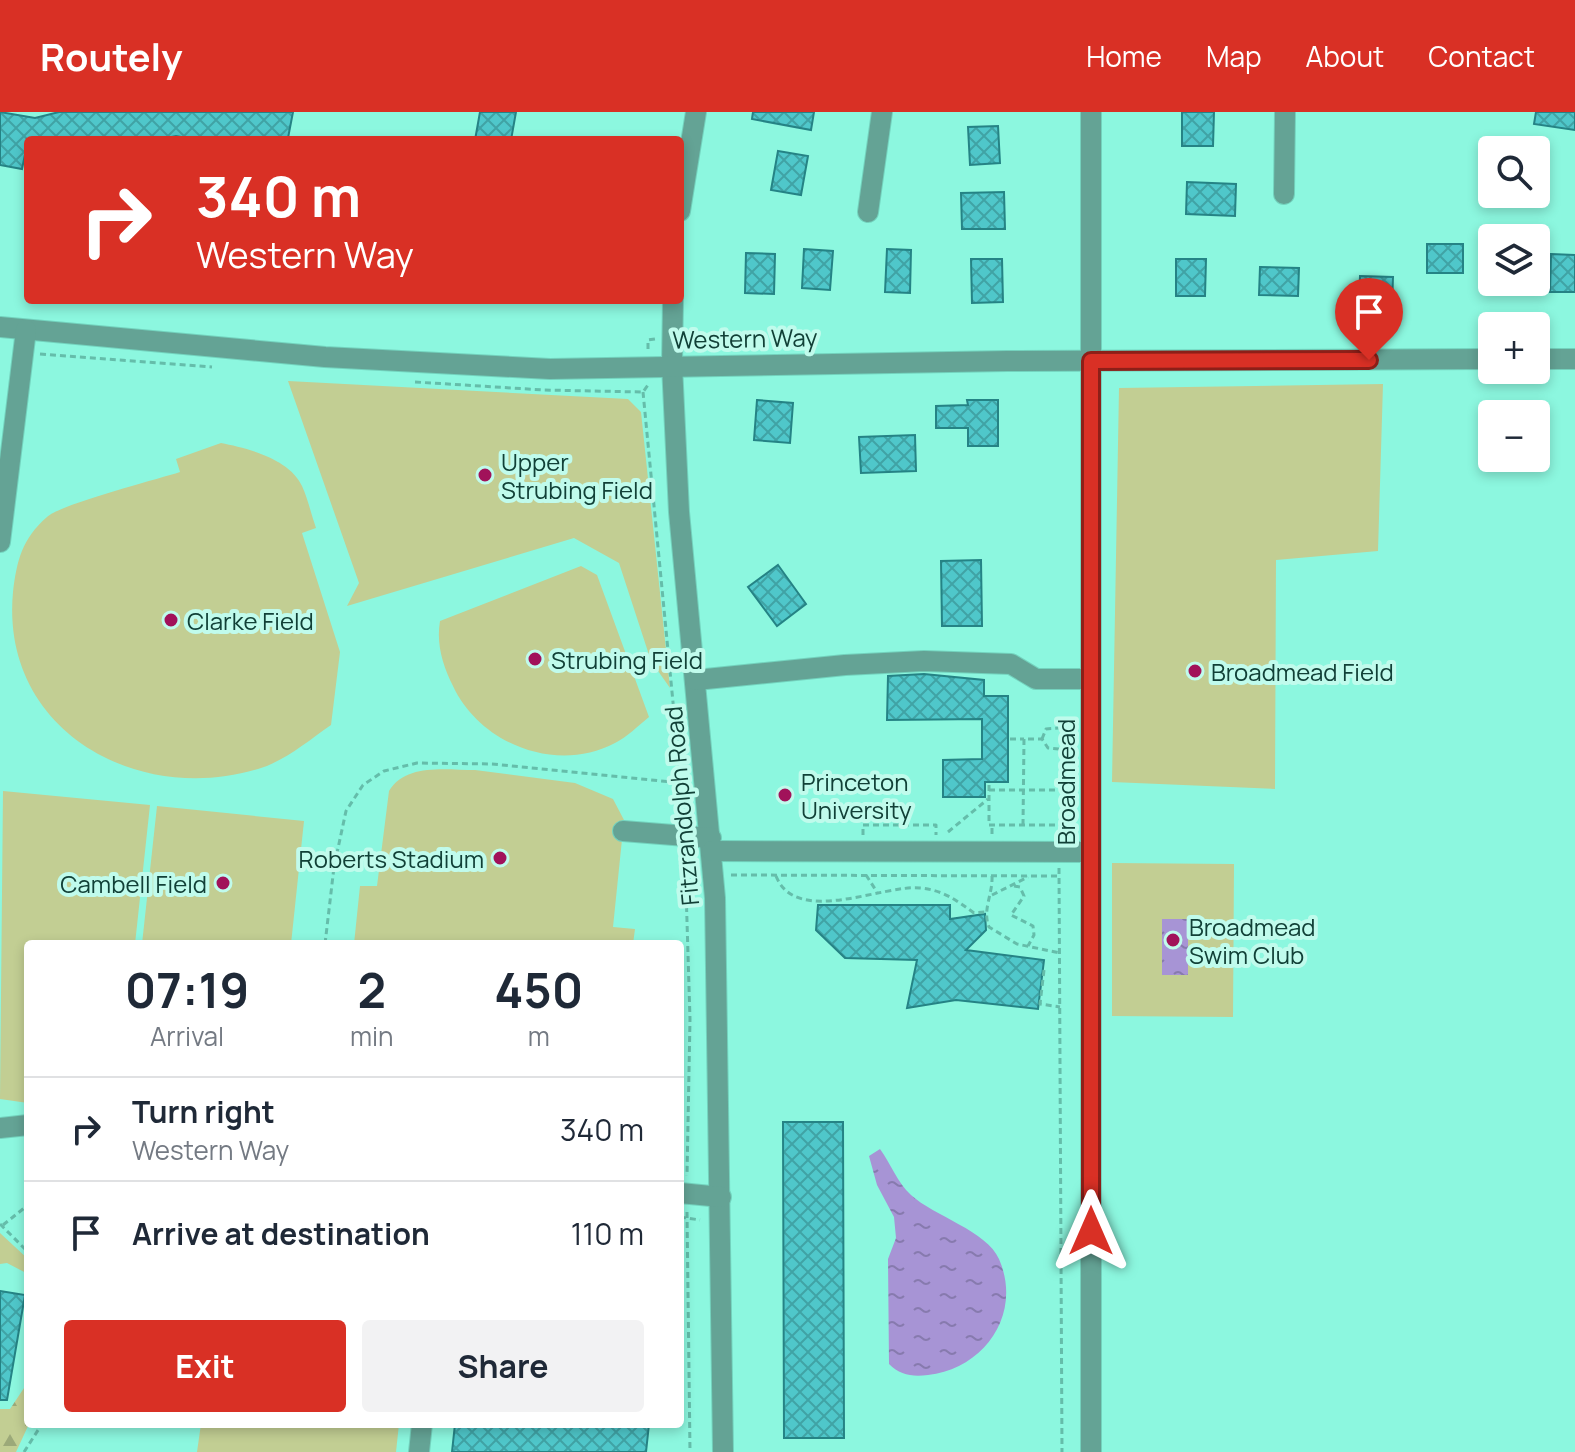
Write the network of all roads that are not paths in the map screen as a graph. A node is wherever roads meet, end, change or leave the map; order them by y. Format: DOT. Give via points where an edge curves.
graph roads {
  1 [pos="696,112"];
  2 [pos="882,112"];
  3 [pos="1091,112"];
  4 [pos="1285,112"];
  5 [pos="684,186"];
  6 [pos="1284,194"];
  7 [pos="868,212"];
  8 [pos="673,304"];
  9 [pos="0,327"];
  10 [pos="26,330"];
  11 [pos="1478,359"];
  12 [pos="1550,359"];
  13 [pos="1575,359"];
  14 [pos="1091,361"];
  15 [pos="672,365"];
  16 [pos="7,432"];
  17 [pos="0,542"];
  18 [pos="1091,679"];
  19 [pos="696,680"];
  20 [pos="623,831"];
  21 [pos="711,844"];
  22 [pos="1091,852"];
  23 [pos="24,1125"];
  24 [pos="0,1128"];
  25 [pos="684,1193"];
  26 [pos="721,1197"];
  27 [pos="422,1428"];
  28 [pos="419,1452"];
  29 [pos="723,1452"];
  30 [pos="1091,1452"];
  1 -- 5 [label="street"];
  2 -- 7 [label="street"];
  3 -- 14 [label="street, Broadmead"];
  4 -- 6 [label="street"];
  8 -- 15 [label="street, Fitzrandolph Road"];
  9 -- 10 [label="street, Western Way"];
  10 -- 15 [label="street, Western Way" via="325,357 550,369"];
  10 -- 16 [label="street"];
  11 -- 14 [label="street, Western Way"];
  12 -- 13 [label="street"];
  14 -- 15 [label="street, Western Way"];
  14 -- 18 [label="street, Broadmead"];
  15 -- 19 [label="street, Fitzrandolph Road" via="679,512"];
  16 -- 17 [label="street"];
  18 -- 19 [label="street" via="1036,679 1011,664 924,661"];
  18 -- 22 [label="street, Broadmead"];
  19 -- 21 [label="street, Fitzrandolph Road"];
  20 -- 21 [label="street"];
  21 -- 22 [label="street"];
  21 -- 26 [label="street, Fitzrandolph Road"];
  22 -- 30 [label="street, Broadmead"];
  23 -- 24 [label="street"];
  25 -- 26 [label="street"];
  26 -- 29 [label="street, Fitzrandolph Road"];
  27 -- 28 [label="street"];
}
